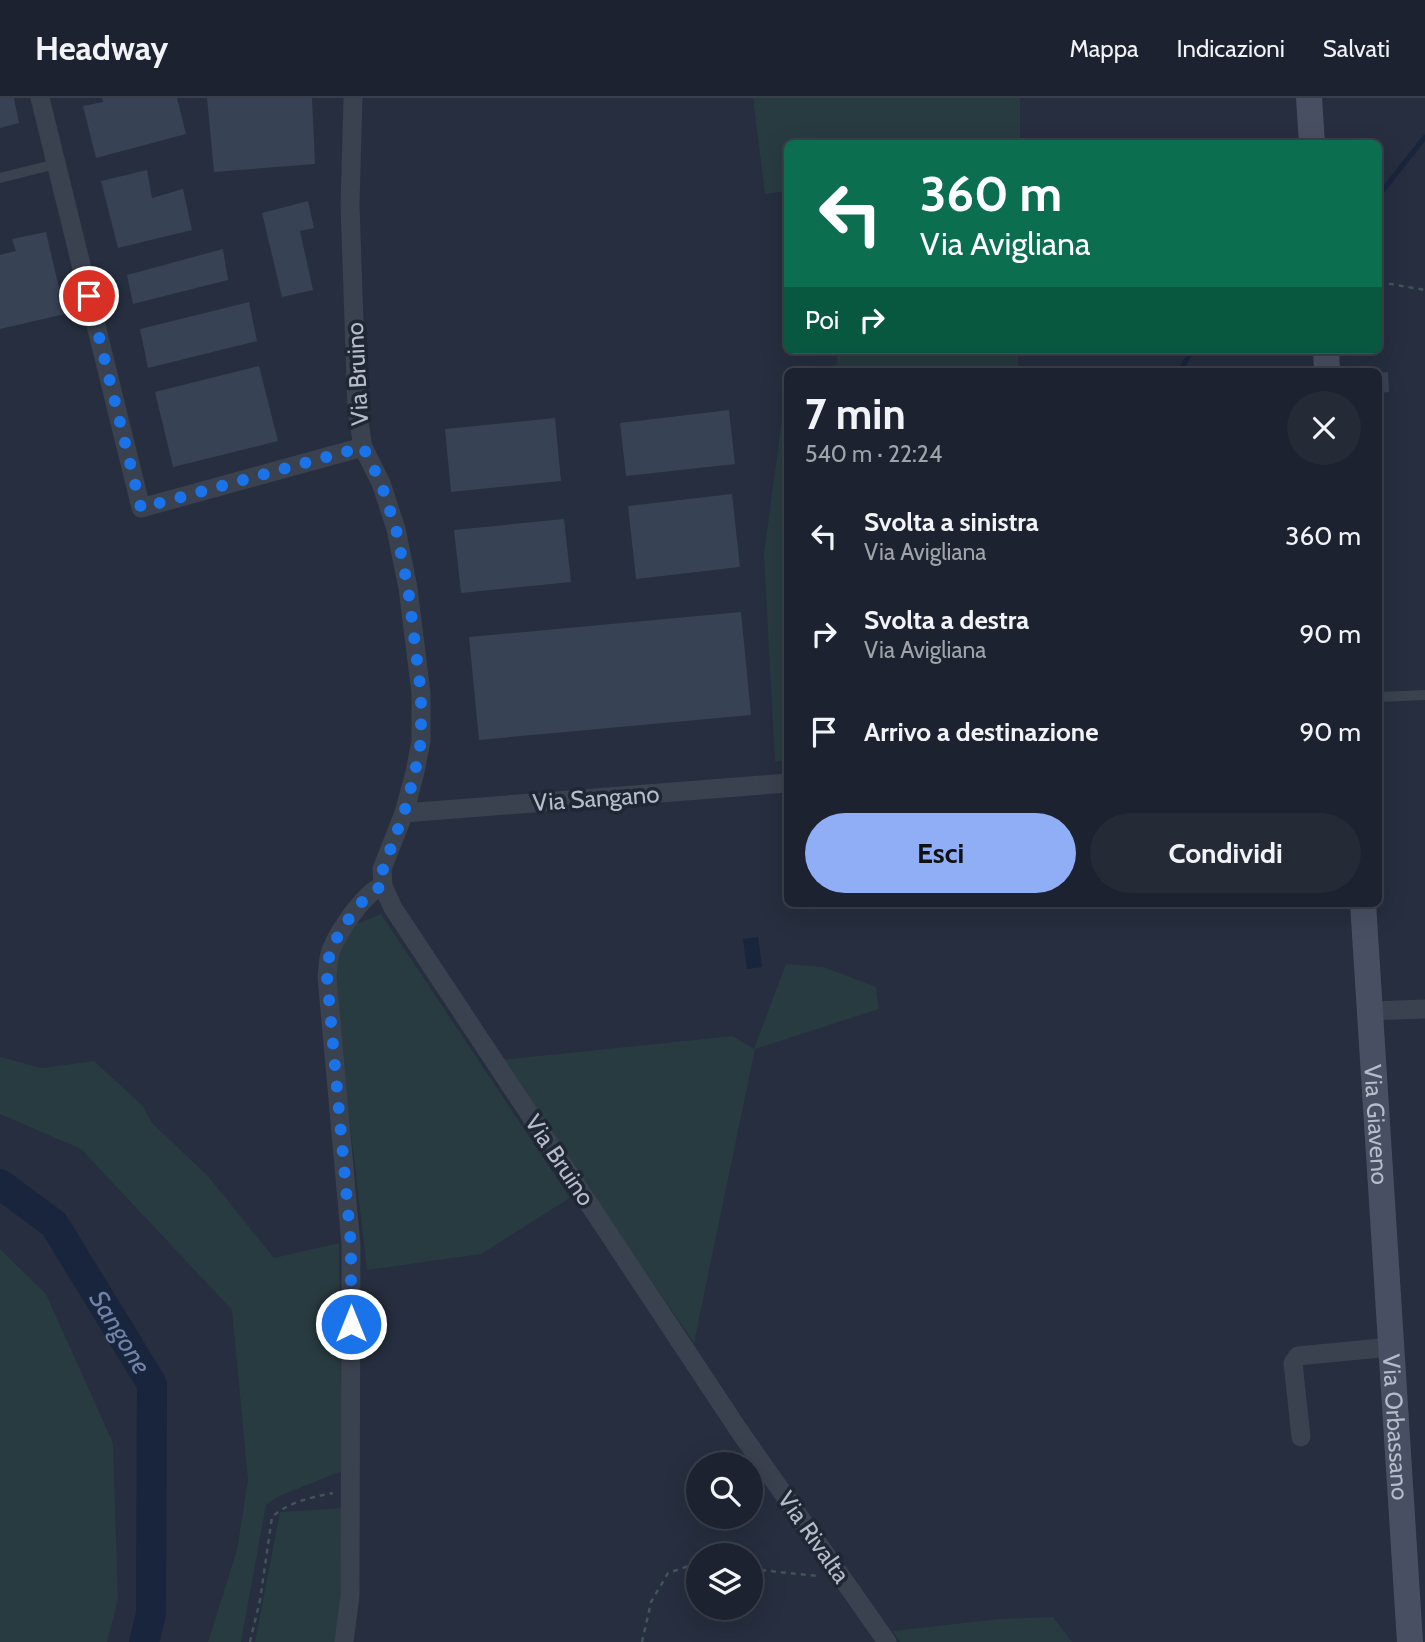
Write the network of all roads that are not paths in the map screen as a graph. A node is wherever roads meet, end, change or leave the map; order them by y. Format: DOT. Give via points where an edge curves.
graph roads {
  1 [pos="40,98"];
  2 [pos="353,98"];
  3 [pos="1309,98"];
  4 [pos="1312,140"];
  5 [pos="56,164"];
  6 [pos="0,178"];
  7 [pos="363,447"];
  8 [pos="1425,695"];
  9 [pos="1382,697"];
  10 [pos="784,783"];
  11 [pos="404,813"];
  12 [pos="383,886"];
  13 [pos="1363,907"];
  14 [pos="1425,1009"];
  15 [pos="1370,1011"];
  16 [pos="1391,1347"];
  17 [pos="740,1432"];
  18 [pos="1301,1437"];
  19 [pos="344,1642"];
  20 [pos="887,1642"];
  21 [pos="1410,1642"];
  1 -- 5 [label="street"];
  2 -- 7 [label="street, Via Bruino" via="350,204 357,410"];
  3 -- 4 [label="main road"];
  5 -- 6 [label="lane"];
  5 -- 7 [label="street" via="141,508"];
  7 -- 11 [label="street, Via Bruino" via="396,529 421,693 421,741"];
  8 -- 9 [label="lane"];
  10 -- 11 [label="street, Via Sangano"];
  11 -- 12 [label="street, Via Bruino" via="383,869"];
  12 -- 17 [label="street, Via Bruino" via="393,908"];
  12 -- 19 [label="street" via="374,889 347,922 330,951 327,977 351,1245 350,1596"];
  13 -- 15 [label="main road, Via Giaveno"];
  14 -- 15 [label="street"];
  15 -- 16 [label="main road, Via Giaveno"];
  16 -- 18 [label="street, Via Orbassano" via="1298,1356 1293,1363"];
  16 -- 21 [label="main road, Via Orbassano"];
  17 -- 20 [label="street, Via Rivalta"];
}
